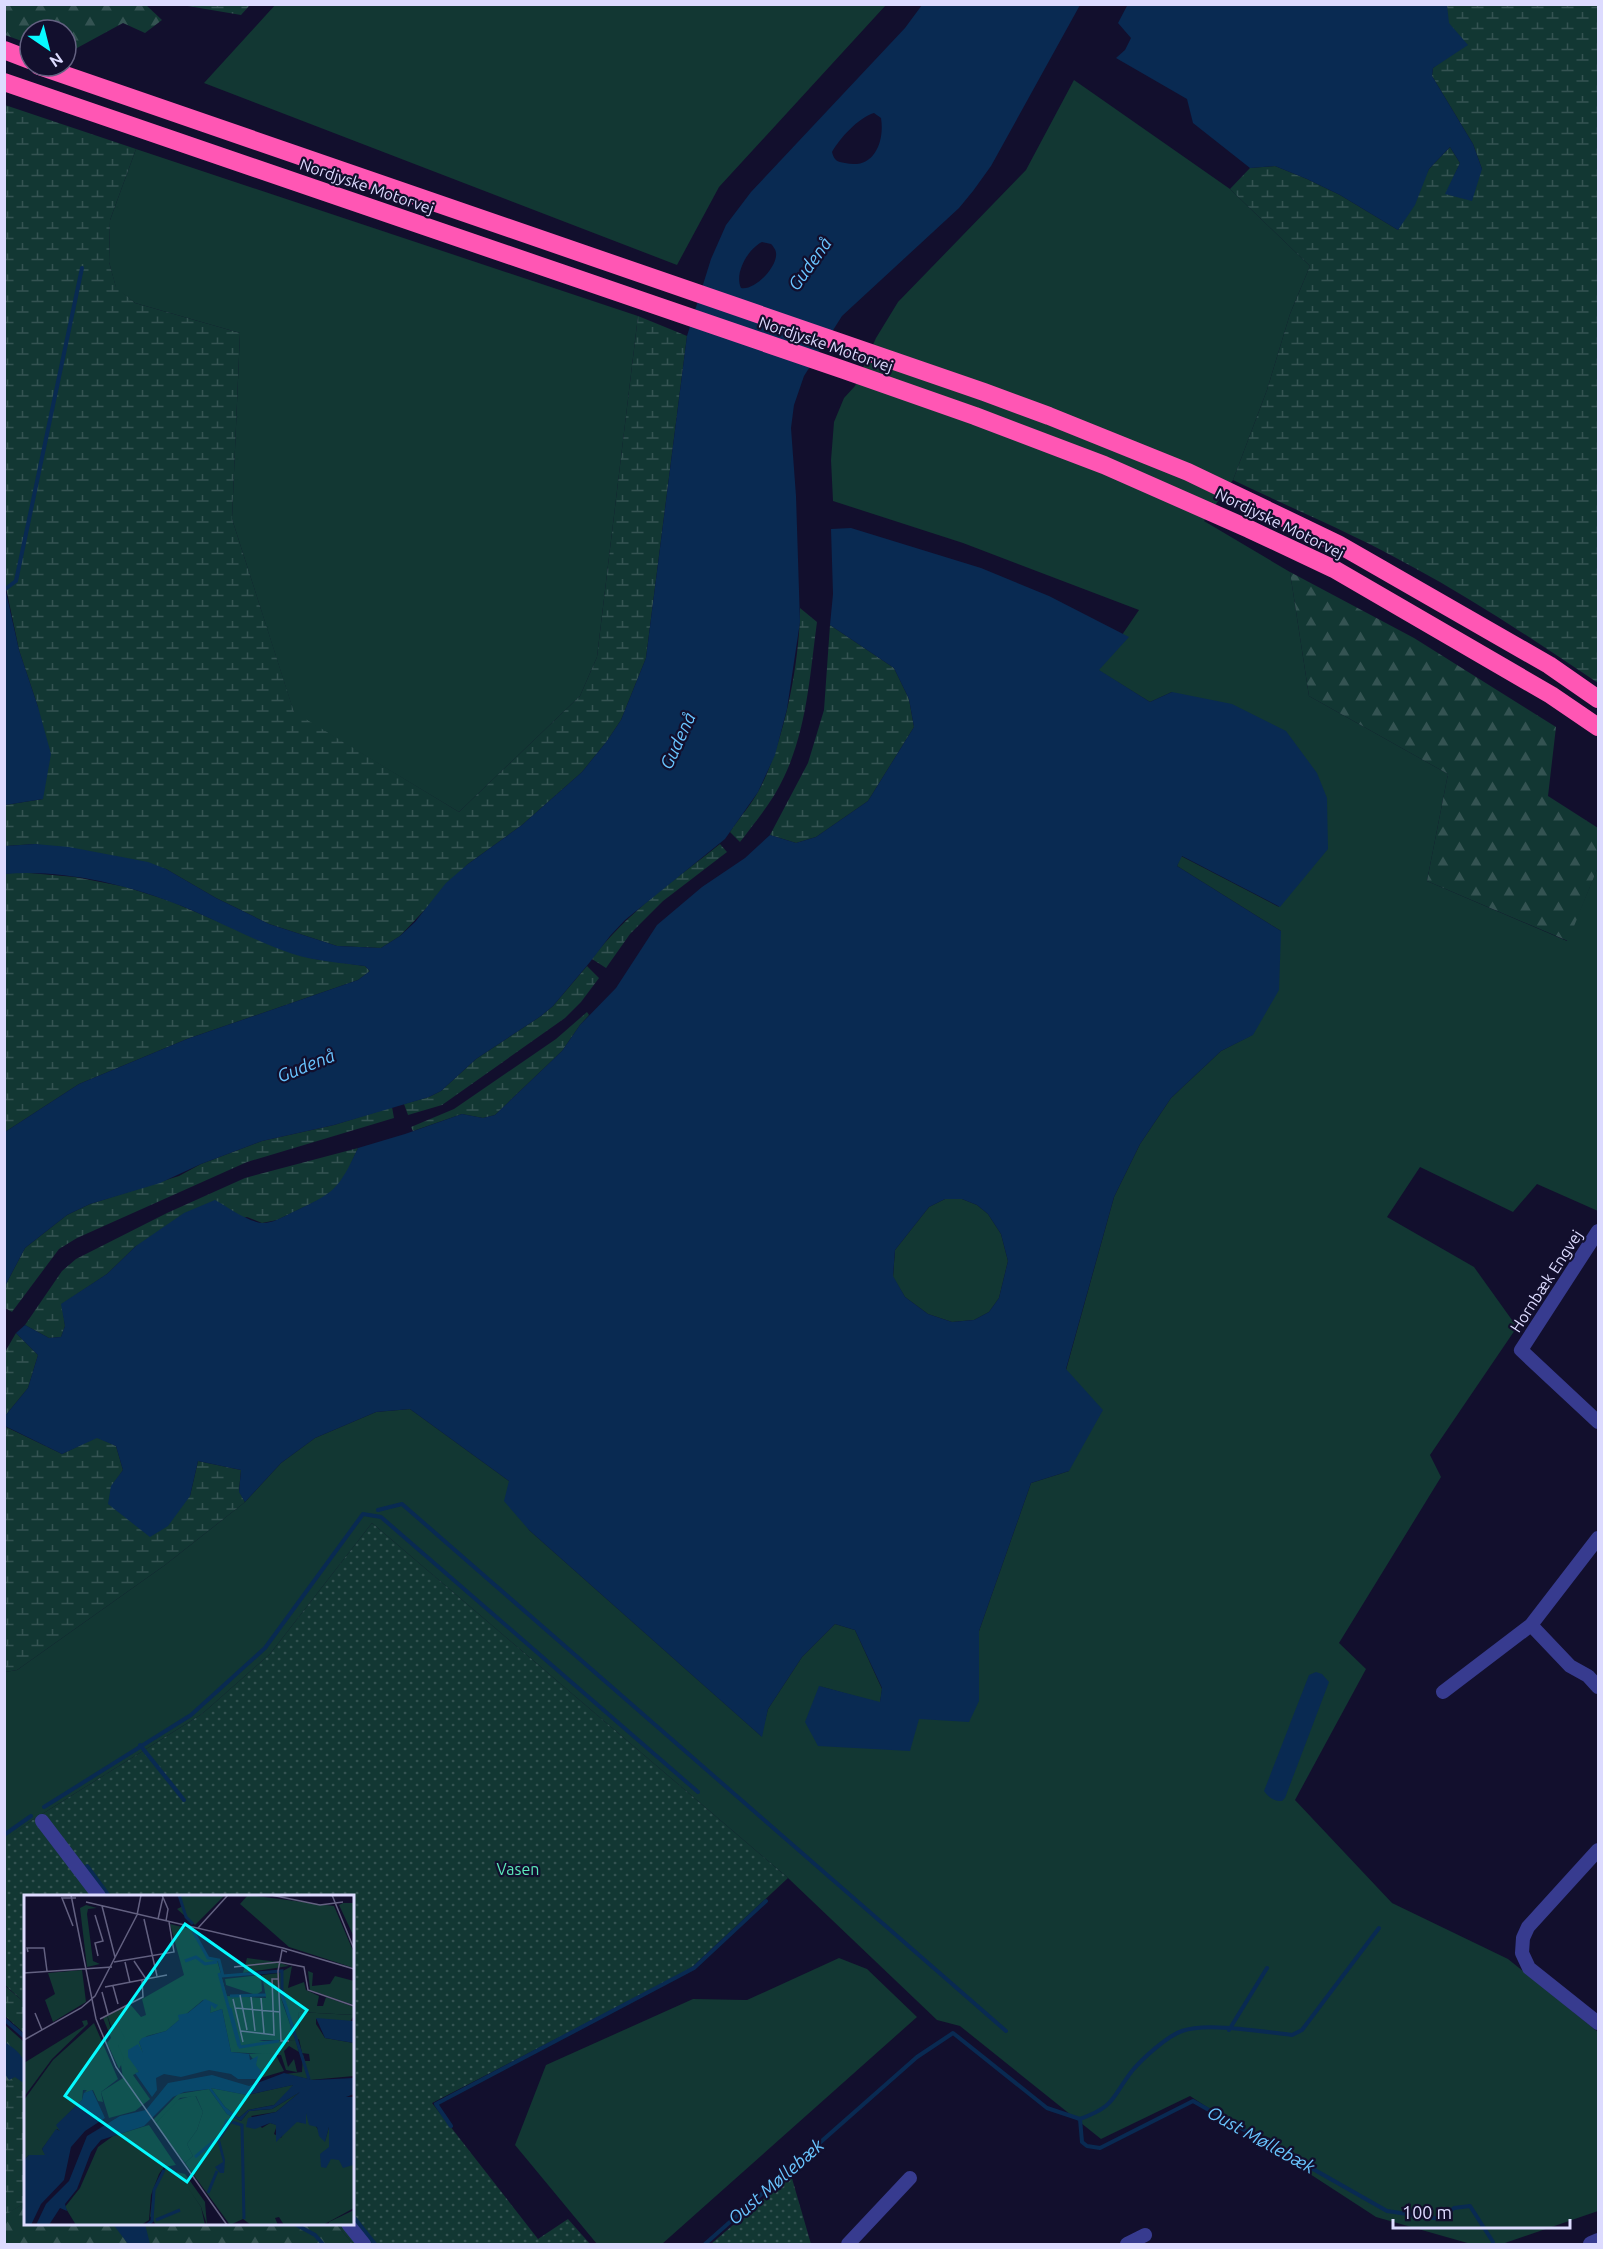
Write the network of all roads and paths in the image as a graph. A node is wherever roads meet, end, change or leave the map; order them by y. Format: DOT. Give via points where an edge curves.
graph roads {
  1 [pos="73,78"];
  2 [pos="76,78"];
  3 [pos="4,82"];
  4 [pos="102,88"];
  5 [pos="1599,699"];
  6 [pos="1599,727"];
  7 [pos="1599,1230"];
  8 [pos="1599,1422"];
  9 [pos="1599,1538"];
  10 [pos="1531,1625"];
  11 [pos="1599,1687"];
  12 [pos="1443,1692"];
  13 [pos="42,1821"];
  14 [pos="1599,1850"];
  15 [pos="98,1895"];
  16 [pos="1599,2023"];
  17 [pos="910,2178"];
  18 [pos="350,2225"];
  19 [pos="1145,2235"];
  20 [pos="1599,2241"];
  21 [pos="364,2244"];
  22 [pos="848,2244"];
  23 [pos="1127,2244"];
  24 [pos="1591,2244"];
  1 -- 4 [label="highway, Nordjyske Motorvej"];
  2 -- 4 [label="highway"];
  3 -- 6 [label="highway, Nordjyske Motorvej" via="1040,440 1177,495 1334,569"];
  4 -- 5 [label="highway, Nordjyske Motorvej" via="1049,416 1188,472 1338,544 1548,664"];
  7 -- 8 [label="street, Hornbæk Engvej" via="1521,1350"];
  9 -- 10 [label="street"];
  10 -- 11 [label="street" via="1570,1666"];
  10 -- 12 [label="street"];
  13 -- 15 [label="street"];
  14 -- 16 [label="street" via="1528,1927 1522,1953 1529,1968"];
  17 -- 22 [label="street"];
  18 -- 21 [label="street"];
  19 -- 23 [label="street"];
  20 -- 24 [label="street"];
}
